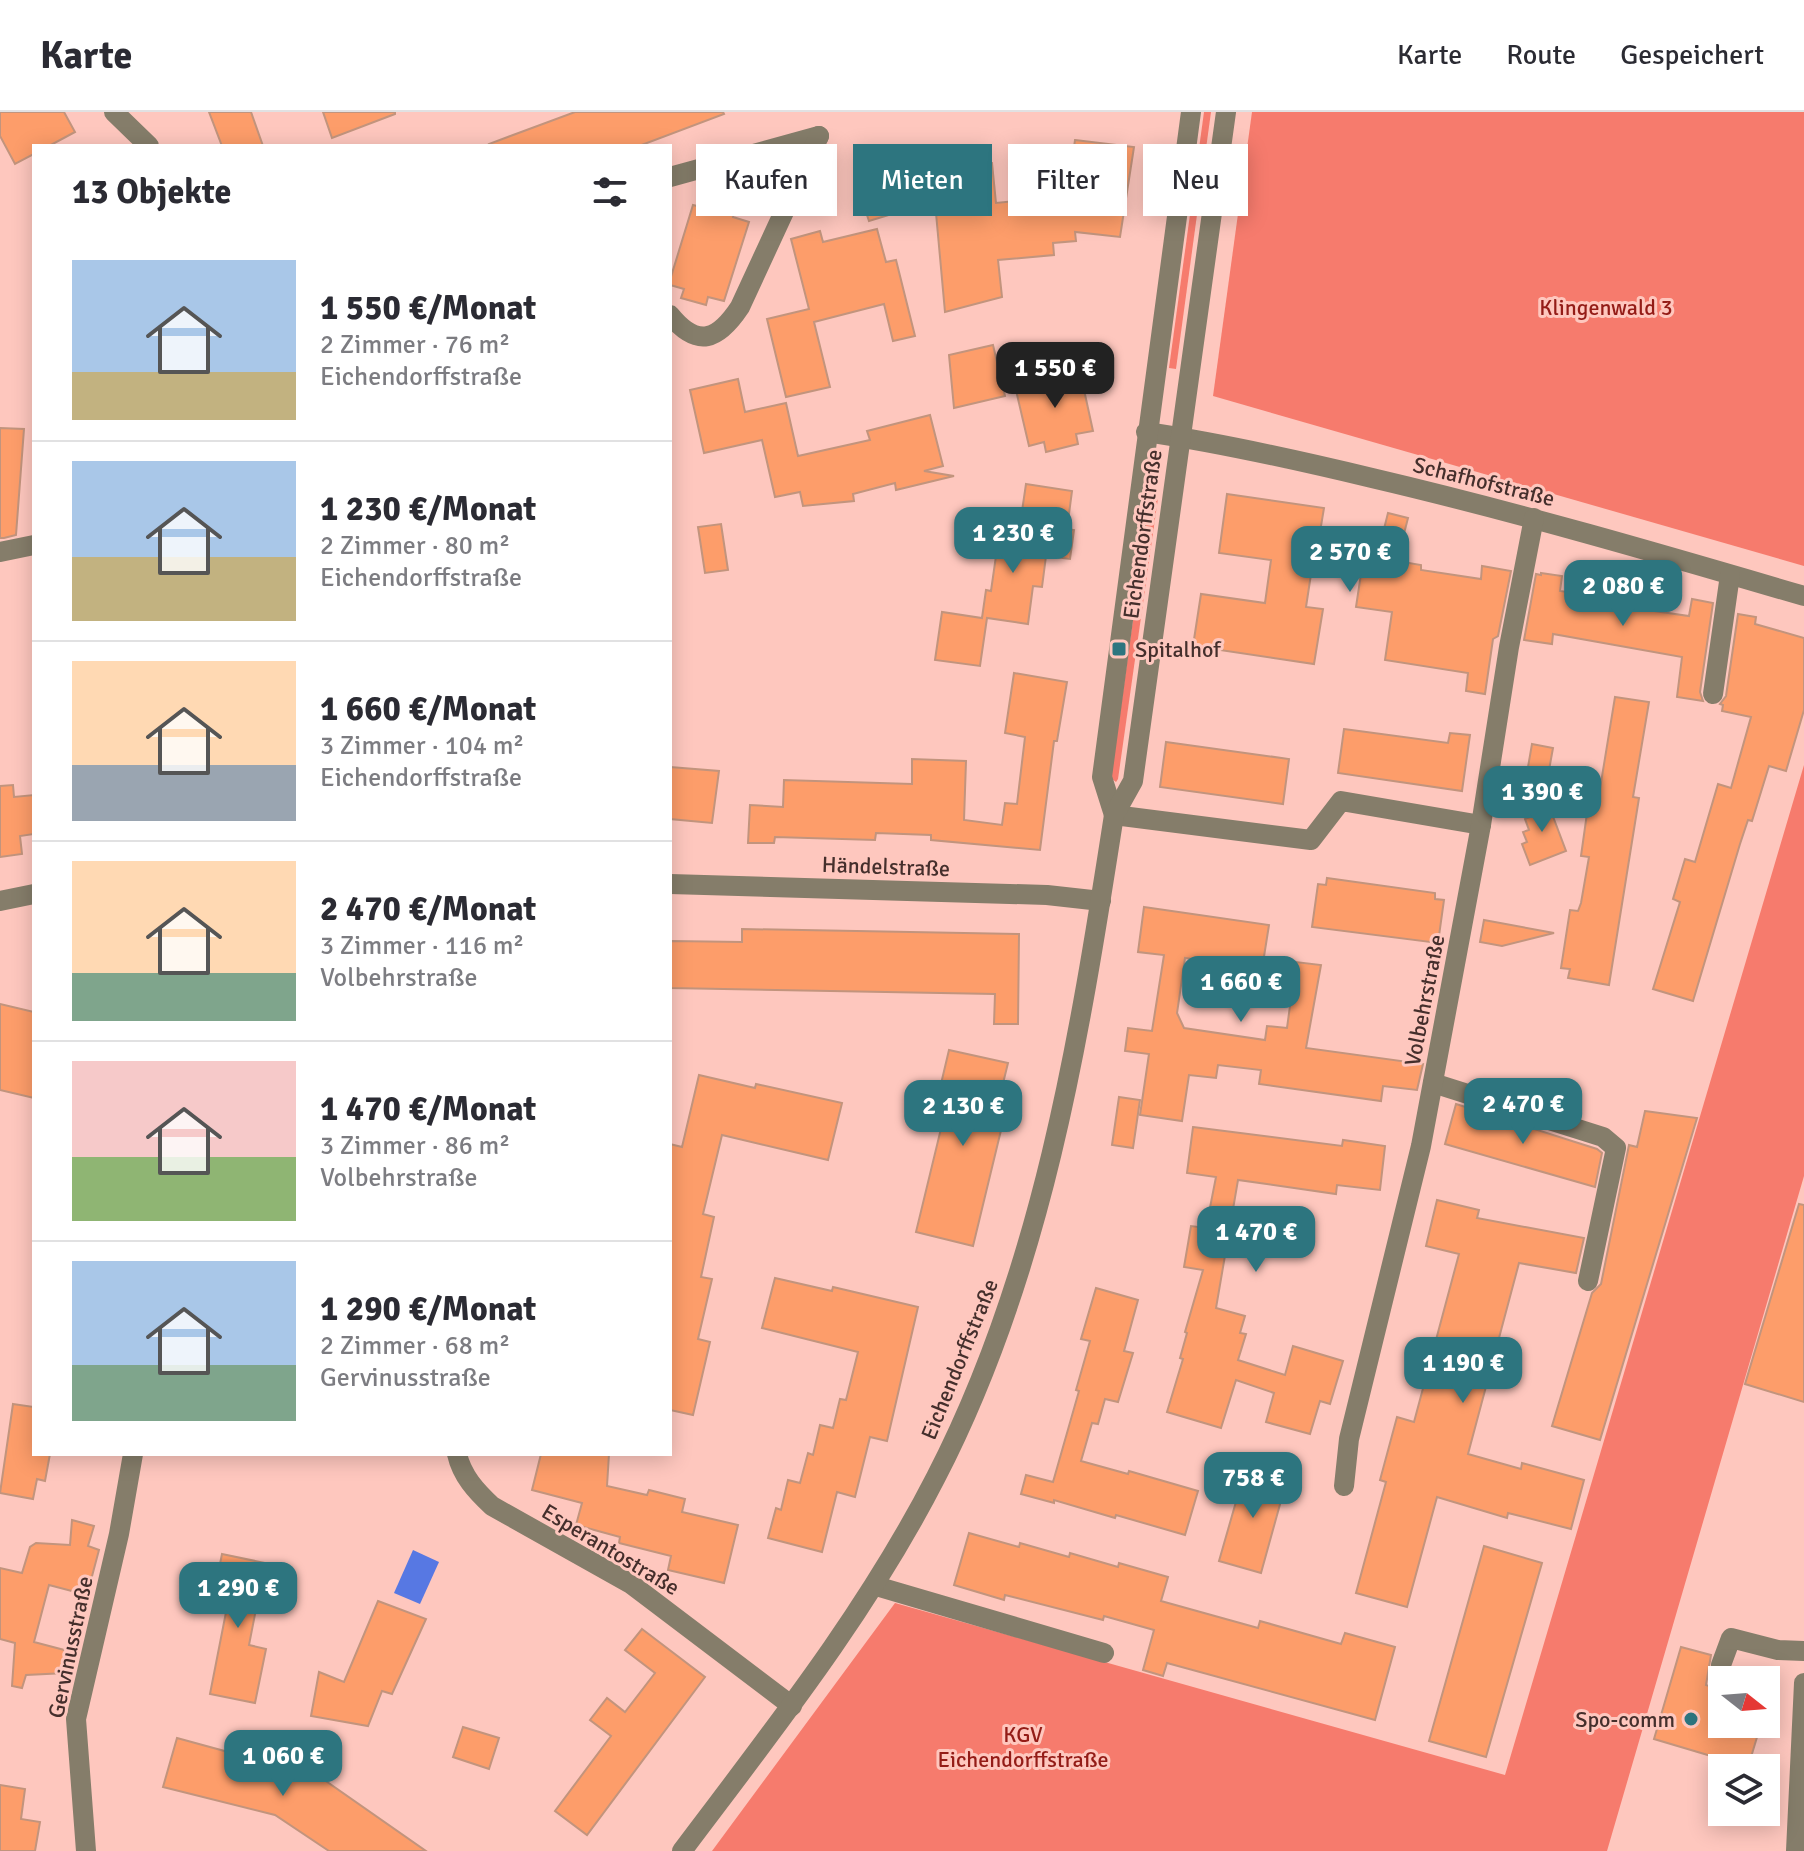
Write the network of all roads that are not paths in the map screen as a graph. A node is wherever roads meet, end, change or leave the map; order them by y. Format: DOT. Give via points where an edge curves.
graph roads {
  1 [pos="114,112"];
  2 [pos="1226,112"];
  3 [pos="1189,114"];
  4 [pos="147,144"];
  5 [pos="672,176"];
  6 [pos="672,317"];
  7 [pos="1146,432"];
  8 [pos="1180,437"];
  9 [pos="1534,518"];
  10 [pos="32,545"];
  11 [pos="0,552"];
  12 [pos="1730,575"];
  13 [pos="1804,596"];
  14 [pos="1713,694"];
  15 [pos="1114,815"];
  16 [pos="1481,825"];
  17 [pos="672,884"];
  18 [pos="32,894"];
  19 [pos="0,901"];
  20 [pos="1101,901"];
  21 [pos="1433,1083"];
  22 [pos="1588,1281"];
  23 [pos="133,1456"];
  24 [pos="458,1456"];
  25 [pos="1344,1486"];
  26 [pos="876,1586"];
  27 [pos="1804,1651"];
  28 [pos="1104,1653"];
  29 [pos="1721,1665"];
  30 [pos="1804,1683"];
  31 [pos="792,1706"];
  32 [pos="86,1851"];
  33 [pos="682,1851"];
  34 [pos="1796,1851"];
  1 -- 4 [label="street"];
  2 -- 8 [label="street, Eichendorffstraße"];
  3 -- 7 [label="street, Eichendorffstraße"];
  5 -- 6 [label="street" via="819,136 728,325 718,333 693,336"];
  7 -- 8 [label="street, Schafhofstraße"];
  7 -- 15 [label="street, Eichendorffstraße" via="1102,777"];
  8 -- 9 [label="street, Schafhofstraße"];
  8 -- 15 [label="street, Eichendorffstraße" via="1133,781"];
  9 -- 12 [label="street, Schafhofstraße"];
  9 -- 16 [label="street, Volbehrstraße"];
  10 -- 11 [label="street"];
  12 -- 13 [label="street, Schafhofstraße"];
  12 -- 14 [label="street"];
  15 -- 16 [label="street" via="1311,840 1341,801"];
  15 -- 20 [label="street, Eichendorffstraße"];
  16 -- 21 [label="street, Volbehrstraße"];
  17 -- 20 [label="street, Händelstraße"];
  18 -- 19 [label="street"];
  20 -- 26 [label="street, Eichendorffstraße" via="1064,1102 1002,1324 937,1476"];
  21 -- 22 [label="street" via="1603,1137 1616,1148"];
  21 -- 25 [label="street, Volbehrstraße" via="1349,1439"];
  23 -- 32 [label="street, Gervinusstraße" via="76,1719"];
  24 -- 31 [label="street, Esperantostraße" via="474,1489 492,1506 631,1584"];
  26 -- 28 [label="street"];
  26 -- 31 [label="street, Eichendorffstraße"];
  27 -- 29 [label="street" via="1731,1638"];
  30 -- 34 [label="street"];
  31 -- 33 [label="street, Eichendorffstraße"];
}
